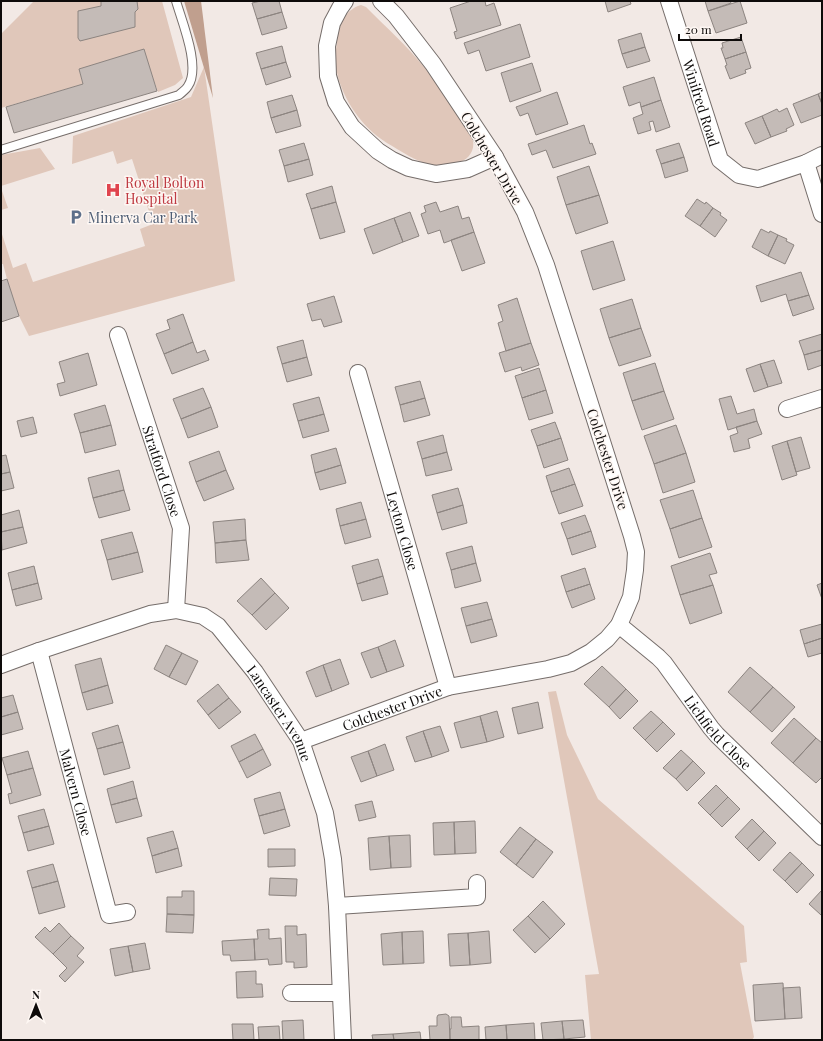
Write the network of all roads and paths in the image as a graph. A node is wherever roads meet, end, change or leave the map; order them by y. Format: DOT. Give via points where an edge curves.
graph roads {
  1 [pos="176,1"];
  2 [pos="345,1"];
  3 [pos="380,1"];
  4 [pos="669,1"];
  5 [pos="1,150"];
  6 [pos="822,156"];
  7 [pos="495,157"];
  8 [pos="806,163"];
  9 [pos="822,214"];
  10 [pos="118,335"];
  11 [pos="358,373"];
  12 [pos="822,398"];
  13 [pos="787,409"];
  14 [pos="176,610"];
  15 [pos="619,625"];
  16 [pos="39,651"];
  17 [pos="1,665"];
  18 [pos="448,688"];
  19 [pos="300,741"];
  20 [pos="822,837"];
  21 [pos="477,883"];
  22 [pos="337,906"];
  23 [pos="127,912"];
  24 [pos="292,993"];
  25 [pos="340,993"];
  26 [pos="343,1040"];
  1 -- 5 [label="lane" via="192,55 193,72 188,86 179,95"];
  2 -- 7 [label="street" via="332,23 327,46 328,76 336,102 352,127 392,160 409,168 436,174 468,169"];
  3 -- 7 [label="street, Colchester Drive" via="396,16 433,64"];
  4 -- 8 [label="street, Winifred Road" via="720,160 739,175 758,179"];
  6 -- 8 [label="street"];
  7 -- 15 [label="street, Colchester Drive" via="525,212 546,265 632,536 636,552 635,570 630,597"];
  8 -- 9 [label="street"];
  10 -- 14 [label="street, Stratford Close" via="181,528"];
  11 -- 18 [label="street, Leyton Close"];
  12 -- 13 [label="street"];
  14 -- 16 [label="street, Lancaster Avenue" via="150,614"];
  14 -- 19 [label="street, Lancaster Avenue" via="204,616 218,626 256,672"];
  15 -- 18 [label="street, Colchester Drive" via="591,652 570,663"];
  15 -- 20 [label="street, Lichfield Close" via="658,656 717,735"];
  16 -- 17 [label="street, Lancaster Avenue"];
  16 -- 23 [label="street, Malvern Close" via="109,915"];
  18 -- 19 [label="street, Colchester Drive"];
  19 -- 22 [label="street, Lancaster Avenue" via="325,813 333,859"];
  21 -- 22 [label="street" via="477,897"];
  22 -- 25 [label="street, Lancaster Avenue"];
  24 -- 25 [label="street"];
  25 -- 26 [label="street, Lancaster Avenue"];
}
